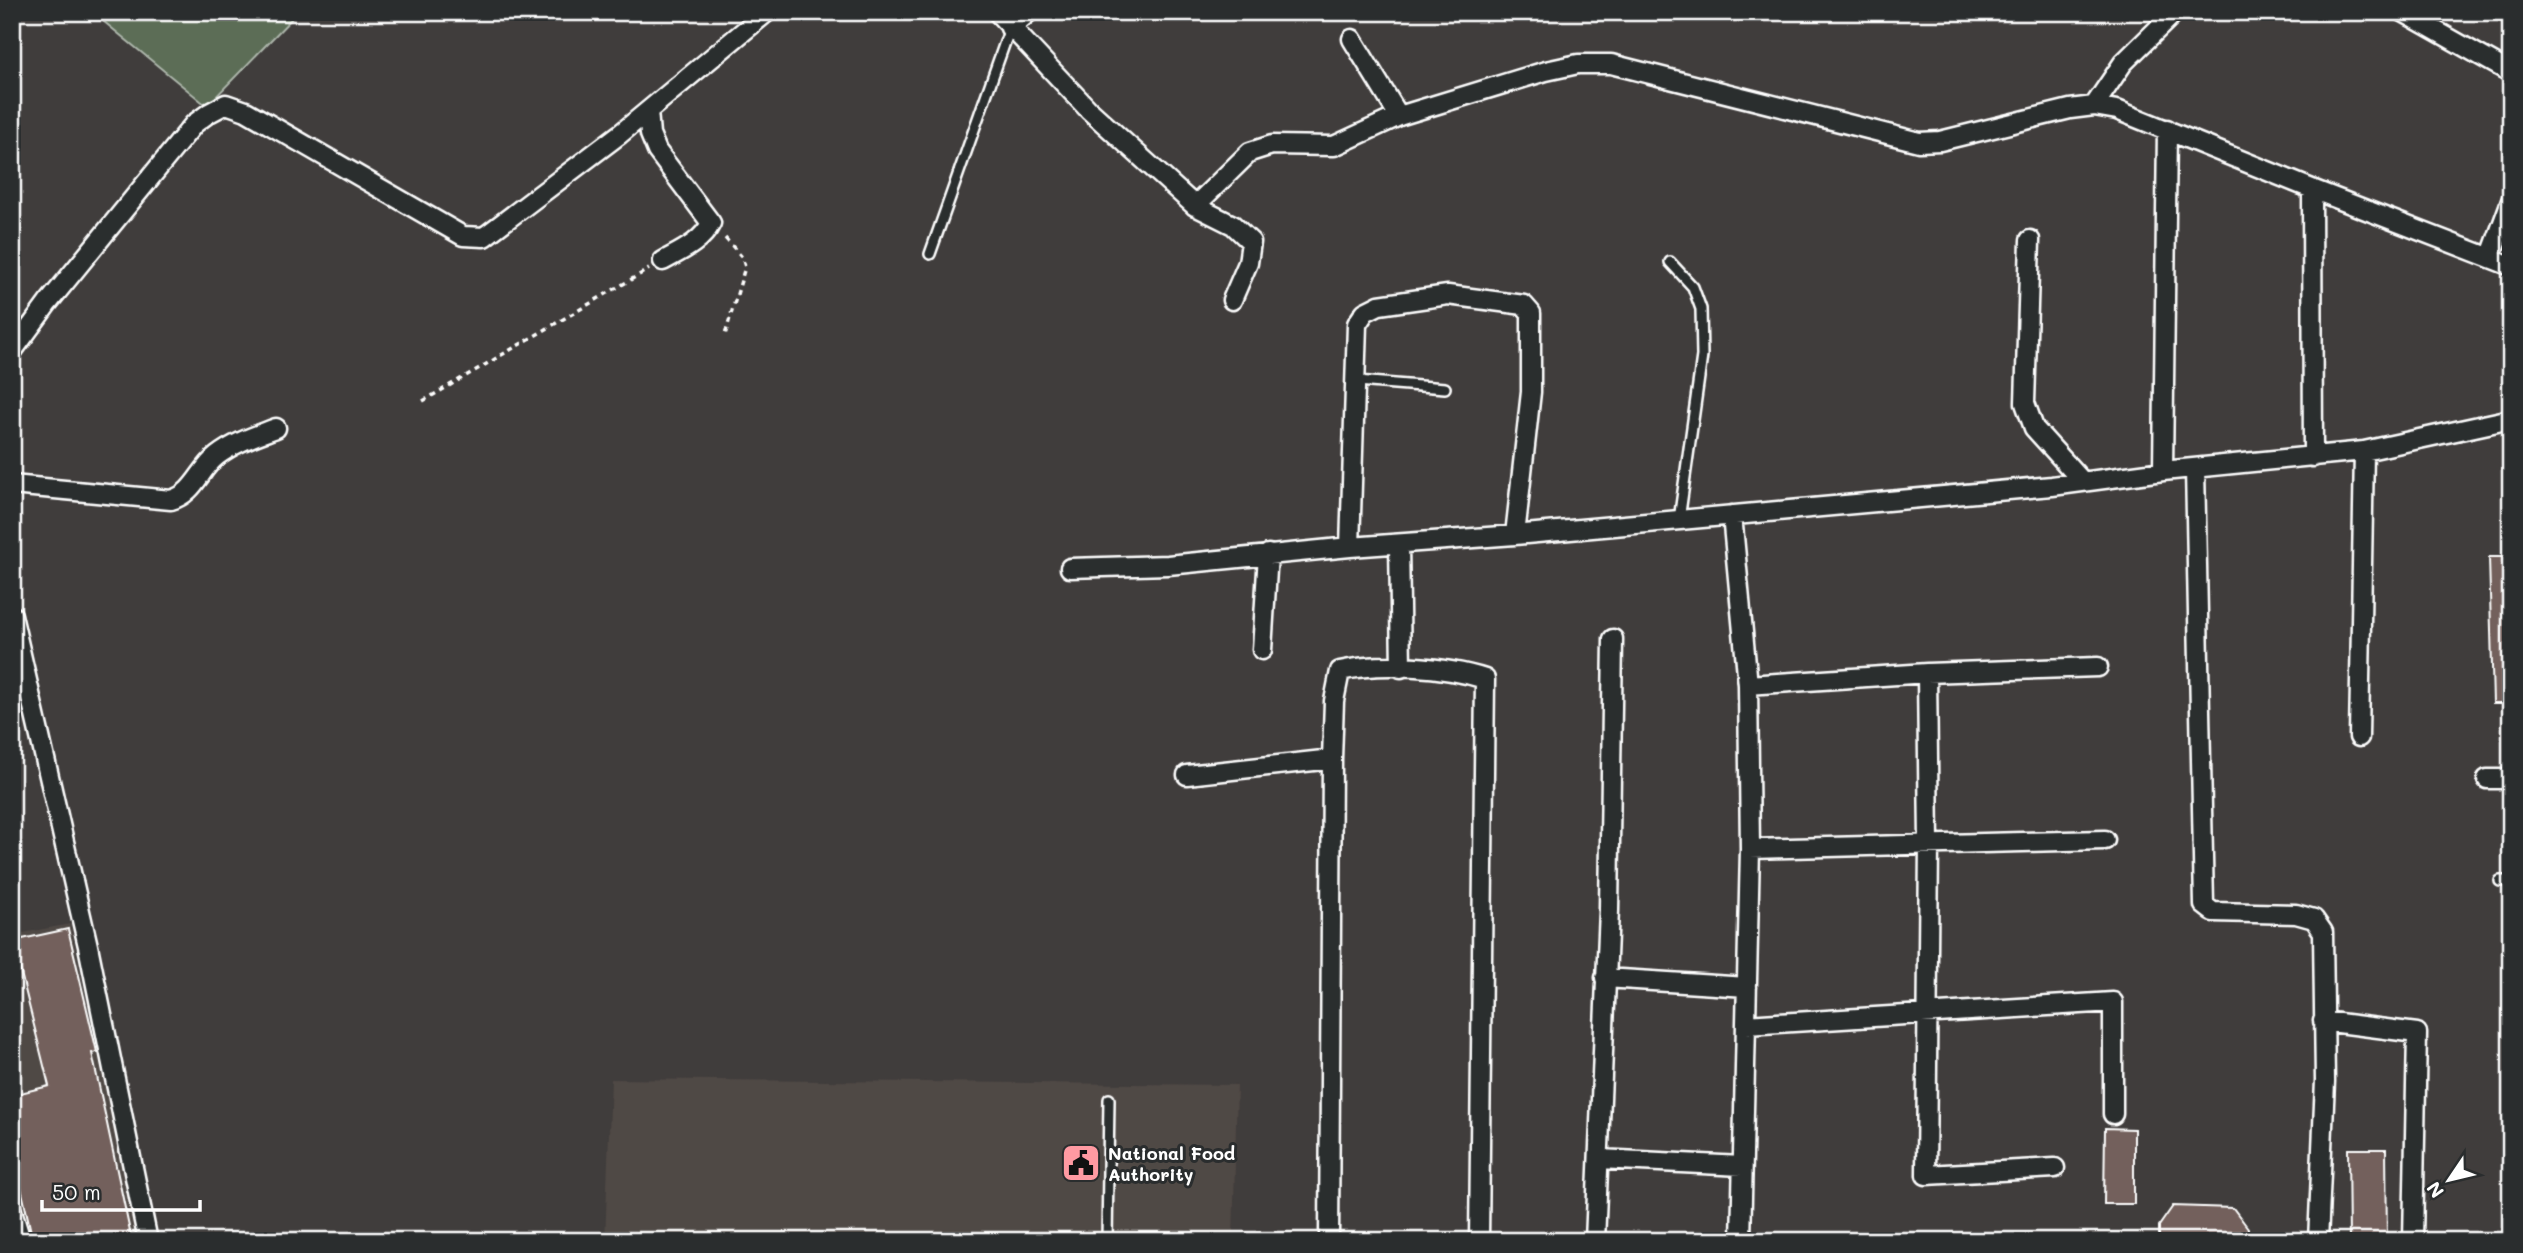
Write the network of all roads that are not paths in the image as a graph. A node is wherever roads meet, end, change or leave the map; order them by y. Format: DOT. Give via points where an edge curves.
graph roads {
  1 [pos="767,12"];
  2 [pos="997,12"];
  3 [pos="1030,12"];
  4 [pos="2175,12"];
  5 [pos="2403,12"];
  6 [pos="1010,28"];
  7 [pos="1352,39"];
  8 [pos="2511,73"];
  9 [pos="2094,106"];
  10 [pos="648,111"];
  11 [pos="1399,116"];
  12 [pos="2167,129"];
  13 [pos="2312,189"];
  14 [pos="2511,201"];
  15 [pos="1195,206"];
  16 [pos="2030,240"];
  17 [pos="930,254"];
  18 [pos="2490,258"];
  19 [pos="663,261"];
  20 [pos="1670,262"];
  21 [pos="2511,266"];
  22 [pos="1232,300"];
  23 [pos="12,352"];
  24 [pos="1357,381"];
  25 [pos="1445,388"];
  26 [pos="2511,419"];
  27 [pos="276,428"];
  28 [pos="2364,451"];
  29 [pos="2313,457"];
  30 [pos="2195,468"];
  31 [pos="2163,471"];
  32 [pos="2082,481"];
  33 [pos="12,485"];
  34 [pos="1732,515"];
  35 [pos="1679,520"];
  36 [pos="1515,535"];
  37 [pos="1399,544"];
  38 [pos="1350,547"];
  39 [pos="1268,554"];
  40 [pos="1070,568"];
  41 [pos="12,615"];
  42 [pos="1613,639"];
  43 [pos="1262,650"];
  44 [pos="2098,667"];
  45 [pos="1401,668"];
  46 [pos="1927,673"];
  47 [pos="1748,685"];
  48 [pos="2359,737"];
  49 [pos="1332,759"];
  50 [pos="1188,775"];
  51 [pos="2487,779"];
  52 [pos="2511,779"];
  53 [pos="2105,841"];
  54 [pos="1929,843"];
  55 [pos="1749,849"];
  56 [pos="2500,881"];
  57 [pos="2511,881"];
  58 [pos="1605,978"];
  59 [pos="1747,987"];
  60 [pos="1928,1012"];
  61 [pos="2323,1021"];
  62 [pos="1746,1025"];
  63 [pos="1110,1099"];
  64 [pos="2113,1114"];
  65 [pos="1599,1159"];
  66 [pos="1742,1166"];
  67 [pos="2055,1168"];
  68 [pos="12,1196"];
  69 [pos="26,1241"];
  70 [pos="148,1241"];
  71 [pos="1107,1241"];
  72 [pos="1329,1241"];
  73 [pos="1479,1241"];
  74 [pos="1595,1241"];
  75 [pos="1741,1241"];
  76 [pos="2318,1241"];
  77 [pos="2413,1241"];
  1 -- 10 [label="street"];
  2 -- 6 [label="street"];
  3 -- 6 [label="street"];
  4 -- 9 [label="street" via="2123,63"];
  5 -- 8 [label="street"];
  6 -- 15 [label="street" via="1089,110"];
  6 -- 17 [label="lane"];
  7 -- 11 [label="street"];
  9 -- 11 [label="street" via="1919,142 1611,64 1578,64"];
  9 -- 12 [label="street"];
  10 -- 19 [label="street" via="657,151 711,223 698,240"];
  10 -- 23 [label="street" via="484,237 475,238 463,236 246,111 226,104 194,124"];
  11 -- 15 [label="street" via="1334,146 1272,145 1250,152"];
  12 -- 13 [label="street"];
  12 -- 31 [label="street"];
  13 -- 18 [label="street"];
  13 -- 29 [label="street"];
  14 -- 18 [label="street"];
  15 -- 22 [label="street" via="1233,225 1251,242 1248,263"];
  16 -- 32 [label="street" via="2025,403 2034,428"];
  18 -- 21 [label="street"];
  20 -- 35 [label="lane" via="1693,286 1701,309 1702,356"];
  24 -- 25 [label="lane"];
  24 -- 36 [label="street" via="1357,324 1379,304 1448,295 1524,305 1531,313 1531,392"];
  24 -- 38 [label="street"];
  26 -- 28 [label="street"];
  27 -- 33 [label="street" via="237,442 215,458 191,489 171,500"];
  28 -- 29 [label="street"];
  28 -- 48 [label="street"];
  29 -- 30 [label="street"];
  30 -- 31 [label="street"];
  30 -- 61 [label="street" via="2204,905 2213,912 2296,914 2314,919 2323,932"];
  31 -- 32 [label="street"];
  32 -- 34 [label="street"];
  34 -- 35 [label="street"];
  34 -- 47 [label="street"];
  35 -- 36 [label="street"];
  36 -- 37 [label="street"];
  37 -- 38 [label="street"];
  37 -- 45 [label="street"];
  38 -- 39 [label="street"];
  39 -- 40 [label="street" via="1168,565"];
  39 -- 43 [label="street"];
  41 -- 70 [label="street" via="88,946"];
  42 -- 58 [label="street"];
  44 -- 46 [label="street"];
  45 -- 49 [label="street" via="1363,666 1340,671"];
  45 -- 73 [label="street" via="1460,671 1485,679"];
  46 -- 47 [label="street"];
  46 -- 54 [label="street"];
  47 -- 55 [label="street"];
  49 -- 50 [label="street"];
  49 -- 72 [label="street"];
  51 -- 52 [label="street"];
  53 -- 54 [label="street"];
  54 -- 55 [label="street"];
  54 -- 60 [label="street"];
  55 -- 59 [label="street"];
  56 -- 57 [label="lane"];
  58 -- 59 [label="street"];
  58 -- 65 [label="street"];
  59 -- 62 [label="street"];
  60 -- 62 [label="street"];
  60 -- 64 [label="street" via="2113,1002"];
  60 -- 67 [label="street" via="1926,1175"];
  61 -- 76 [label="street"];
  61 -- 77 [label="street" via="2417,1032"];
  62 -- 66 [label="street"];
  63 -- 71 [label="lane"];
  65 -- 66 [label="street"];
  65 -- 74 [label="street"];
  66 -- 75 [label="street"];
  68 -- 69 [label="lane"];
}
